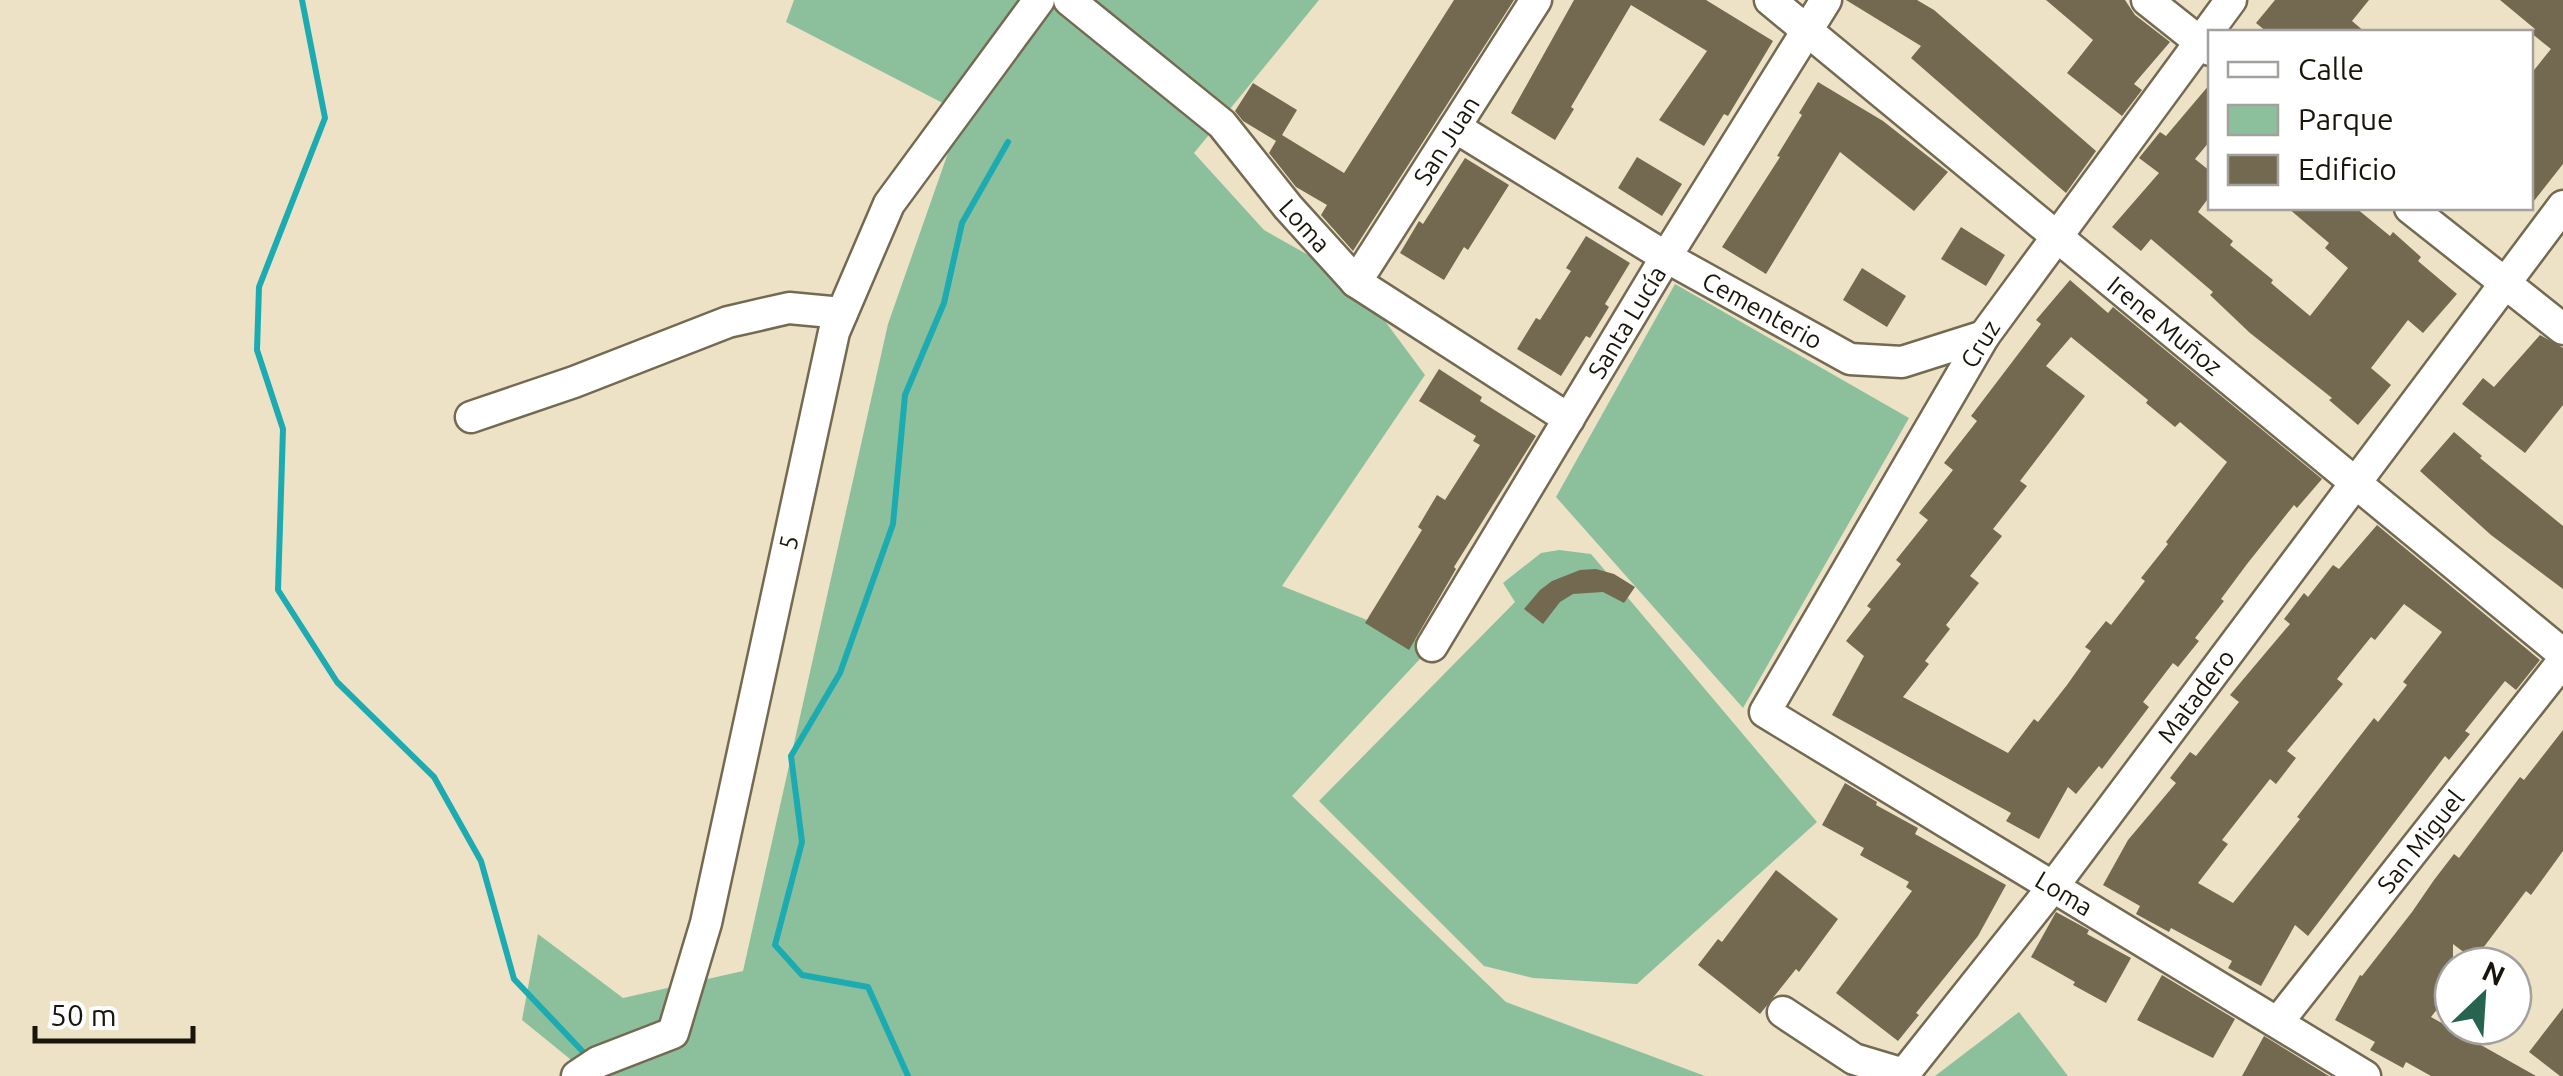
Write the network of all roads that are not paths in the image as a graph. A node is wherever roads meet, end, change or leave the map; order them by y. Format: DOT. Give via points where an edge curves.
graph roads {
  1 [pos="1039,0"];
  2 [pos="1069,0"];
  3 [pos="1536,0"];
  4 [pos="1770,0"];
  5 [pos="1826,0"];
  6 [pos="2148,0"];
  7 [pos="2231,0"];
  8 [pos="2214,30"];
  9 [pos="1807,31"];
  10 [pos="2205,46"];
  11 [pos="1455,127"];
  12 [pos="2563,206"];
  13 [pos="2413,210"];
  14 [pos="2056,236"];
  15 [pos="1666,257"];
  16 [pos="1356,282"];
  17 [pos="2504,282"];
  18 [pos="842,313"];
  19 [pos="2563,329"];
  20 [pos="1984,336"];
  21 [pos="471,417"];
  22 [pos="1569,418"];
  23 [pos="2355,482"];
  24 [pos="1432,646"];
  25 [pos="2563,657"];
  26 [pos="1765,712"];
  27 [pos="2052,888"];
  28 [pos="1783,1012"];
  29 [pos="2278,1022"];
  30 [pos="1904,1074"];
  31 [pos="577,1076"];
  32 [pos="2365,1076"];
  1 -- 18 [label="street, 5" via="889,204"];
  2 -- 16 [label="street, Loma" via="1222,124"];
  3 -- 11 [label="street, San Juan"];
  4 -- 9 [label="street, Irene Muñoz"];
  5 -- 9 [label="street, Santa Lucía"];
  6 -- 10 [label="street"];
  7 -- 8 [label="street, Cruz"];
  9 -- 14 [label="street, Irene Muñoz"];
  9 -- 15 [label="street, Santa Lucía"];
  10 -- 14 [label="street, Cruz"];
  11 -- 15 [label="street, Cementerio"];
  11 -- 16 [label="street, San Juan"];
  12 -- 17 [label="street, Matadero"];
  13 -- 17 [label="street"];
  14 -- 20 [label="street, Cruz"];
  14 -- 23 [label="street, Irene Muñoz"];
  15 -- 20 [label="street, Cementerio" via="1850,359 1902,362"];
  15 -- 22 [label="street, Santa Lucía"];
  16 -- 22 [label="street, Loma"];
  17 -- 19 [label="street"];
  17 -- 23 [label="street, Matadero"];
  18 -- 21 [label="street" via="789,308 728,322"];
  18 -- 31 [label="street, 5" via="706,923 673,1033"];
  20 -- 26 [label="street, Cruz"];
  22 -- 24 [label="street, Santa Lucía"];
  23 -- 25 [label="street, Irene Muñoz"];
  23 -- 27 [label="street, Matadero"];
  25 -- 29 [label="street, San Miguel"];
  26 -- 27 [label="street, Loma"];
  27 -- 29 [label="street, Loma"];
  27 -- 30 [label="street, Matadero"];
  28 -- 30 [label="street, Matadero" via="1854,1058"];
  29 -- 32 [label="street, Loma"];
}
